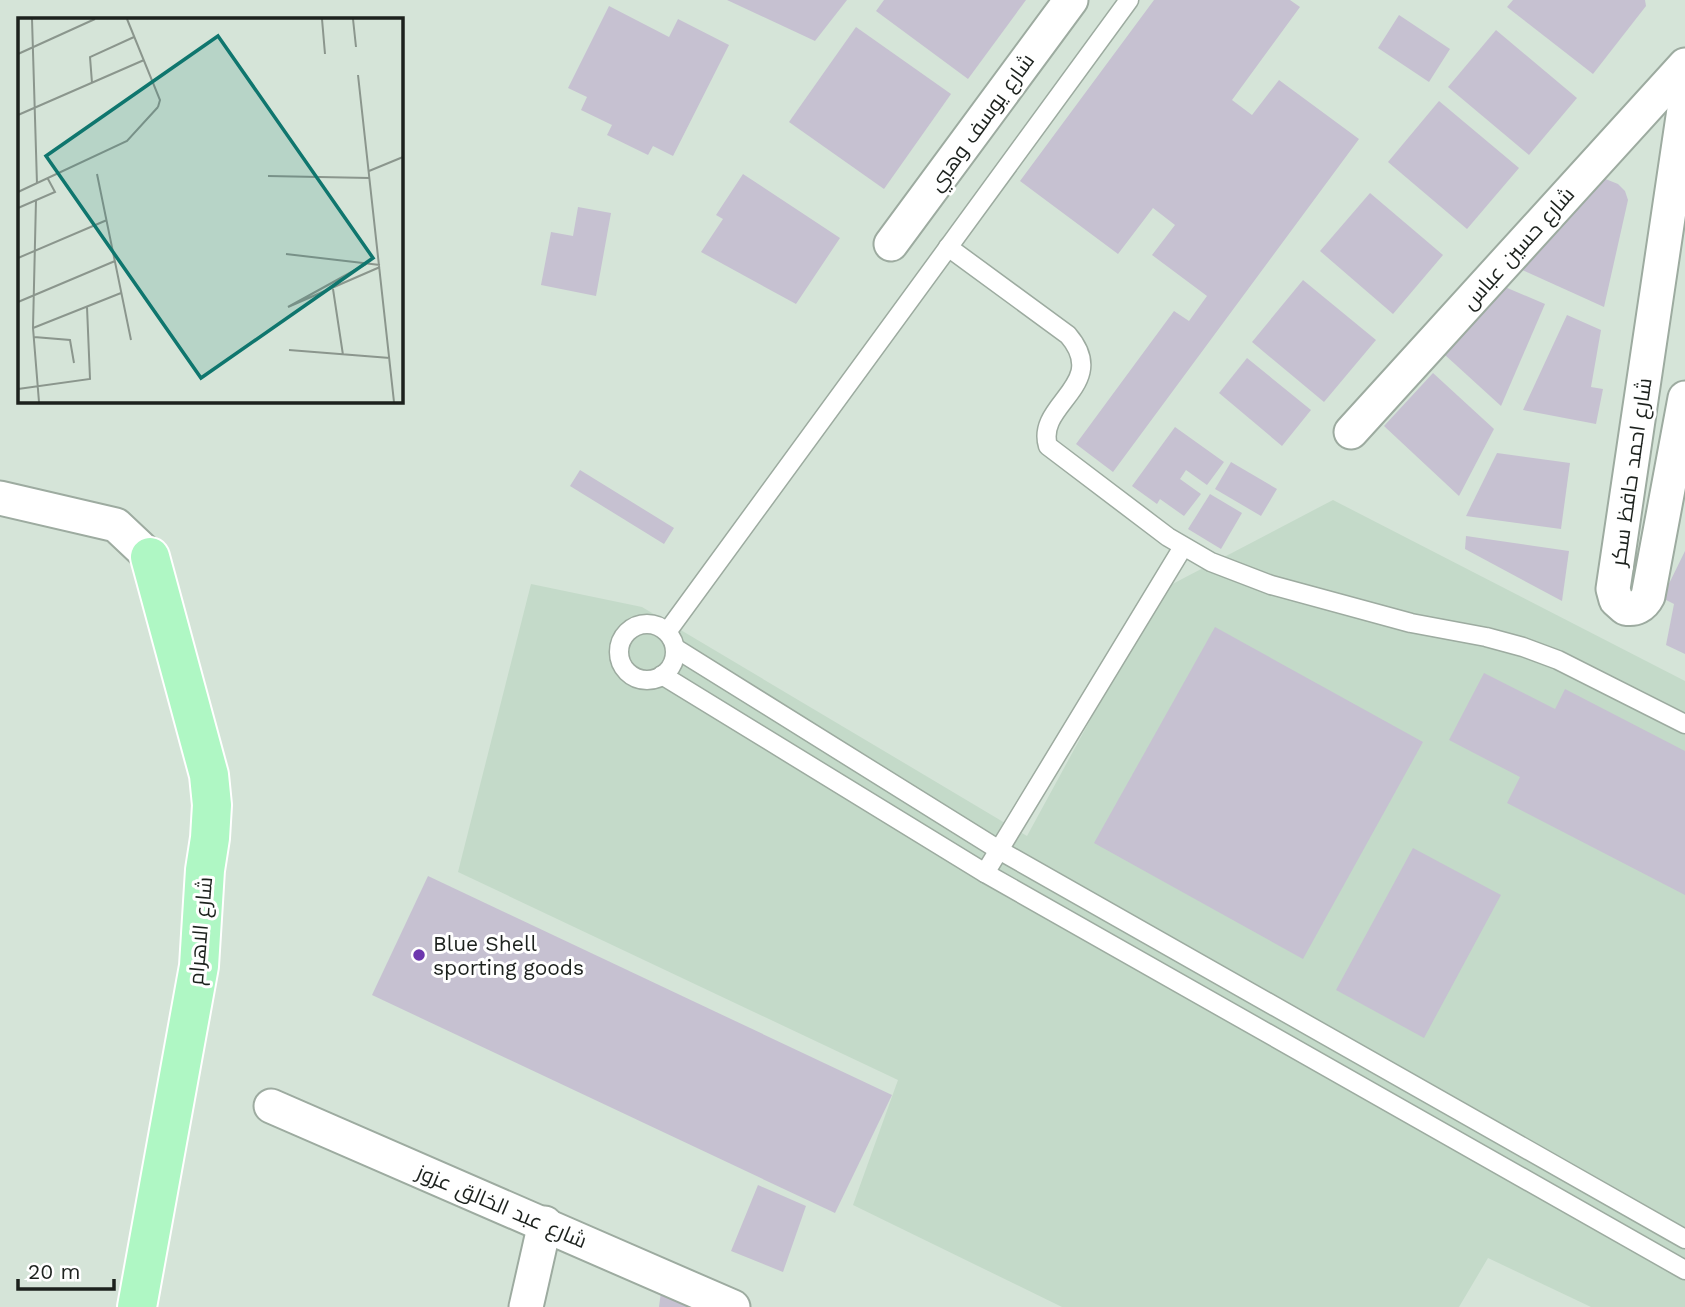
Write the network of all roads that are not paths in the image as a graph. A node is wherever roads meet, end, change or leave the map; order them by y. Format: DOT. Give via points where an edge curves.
graph roads {
  1 [pos="1071,0"];
  2 [pos="1129,0"];
  3 [pos="1685,65"];
  4 [pos="1685,103"];
  5 [pos="891,244"];
  6 [pos="948,247"];
  7 [pos="1685,398"];
  8 [pos="1351,432"];
  9 [pos="0,498"];
  10 [pos="1183,547"];
  11 [pos="150,557"];
  12 [pos="671,640"];
  13 [pos="662,675"];
  14 [pos="1685,724"];
  15 [pos="999,850"];
  16 [pos="985,873"];
  17 [pos="271,1106"];
  18 [pos="545,1223"];
  19 [pos="1685,1239"];
  20 [pos="1685,1270"];
  21 [pos="137,1307"];
  22 [pos="526,1307"];
  23 [pos="733,1307"];
  1 -- 5 [label="street, شارع يوسف وهبي"];
  2 -- 6 [label="lane"];
  3 -- 8 [label="street, شارع حسين عباس"];
  4 -- 7 [label="street, شارع احمد حافظ سكر" via="1613,589 1625,608 1636,608 1648,596"];
  6 -- 10 [label="lane" via="1076,345 1081,370 1047,426 1048,446"];
  6 -- 12 [label="lane"];
  9 -- 11 [label="street" via="116,524"];
  10 -- 14 [label="lane" via="1271,585 1411,623 1486,637 1558,660"];
  10 -- 15 [label="lane"];
  11 -- 21 [label="main road, شارع الاهرام" via="209,775 212,804 199,966"];
  12 -- 13 [label="lane" via="672,665"];
  12 -- 13 [label="lane" via="652,624 635,626 619,646 621,664 633,676 650,680"];
  12 -- 15 [label="lane"];
  13 -- 16 [label="lane"];
  15 -- 16 [label="lane"];
  15 -- 19 [label="lane"];
  16 -- 20 [label="lane"];
  17 -- 18 [label="street, شارع عبد الخالق عزوز"];
  18 -- 22 [label="street"];
  18 -- 23 [label="street, شارع عبد الخالق عزوز"];
}
